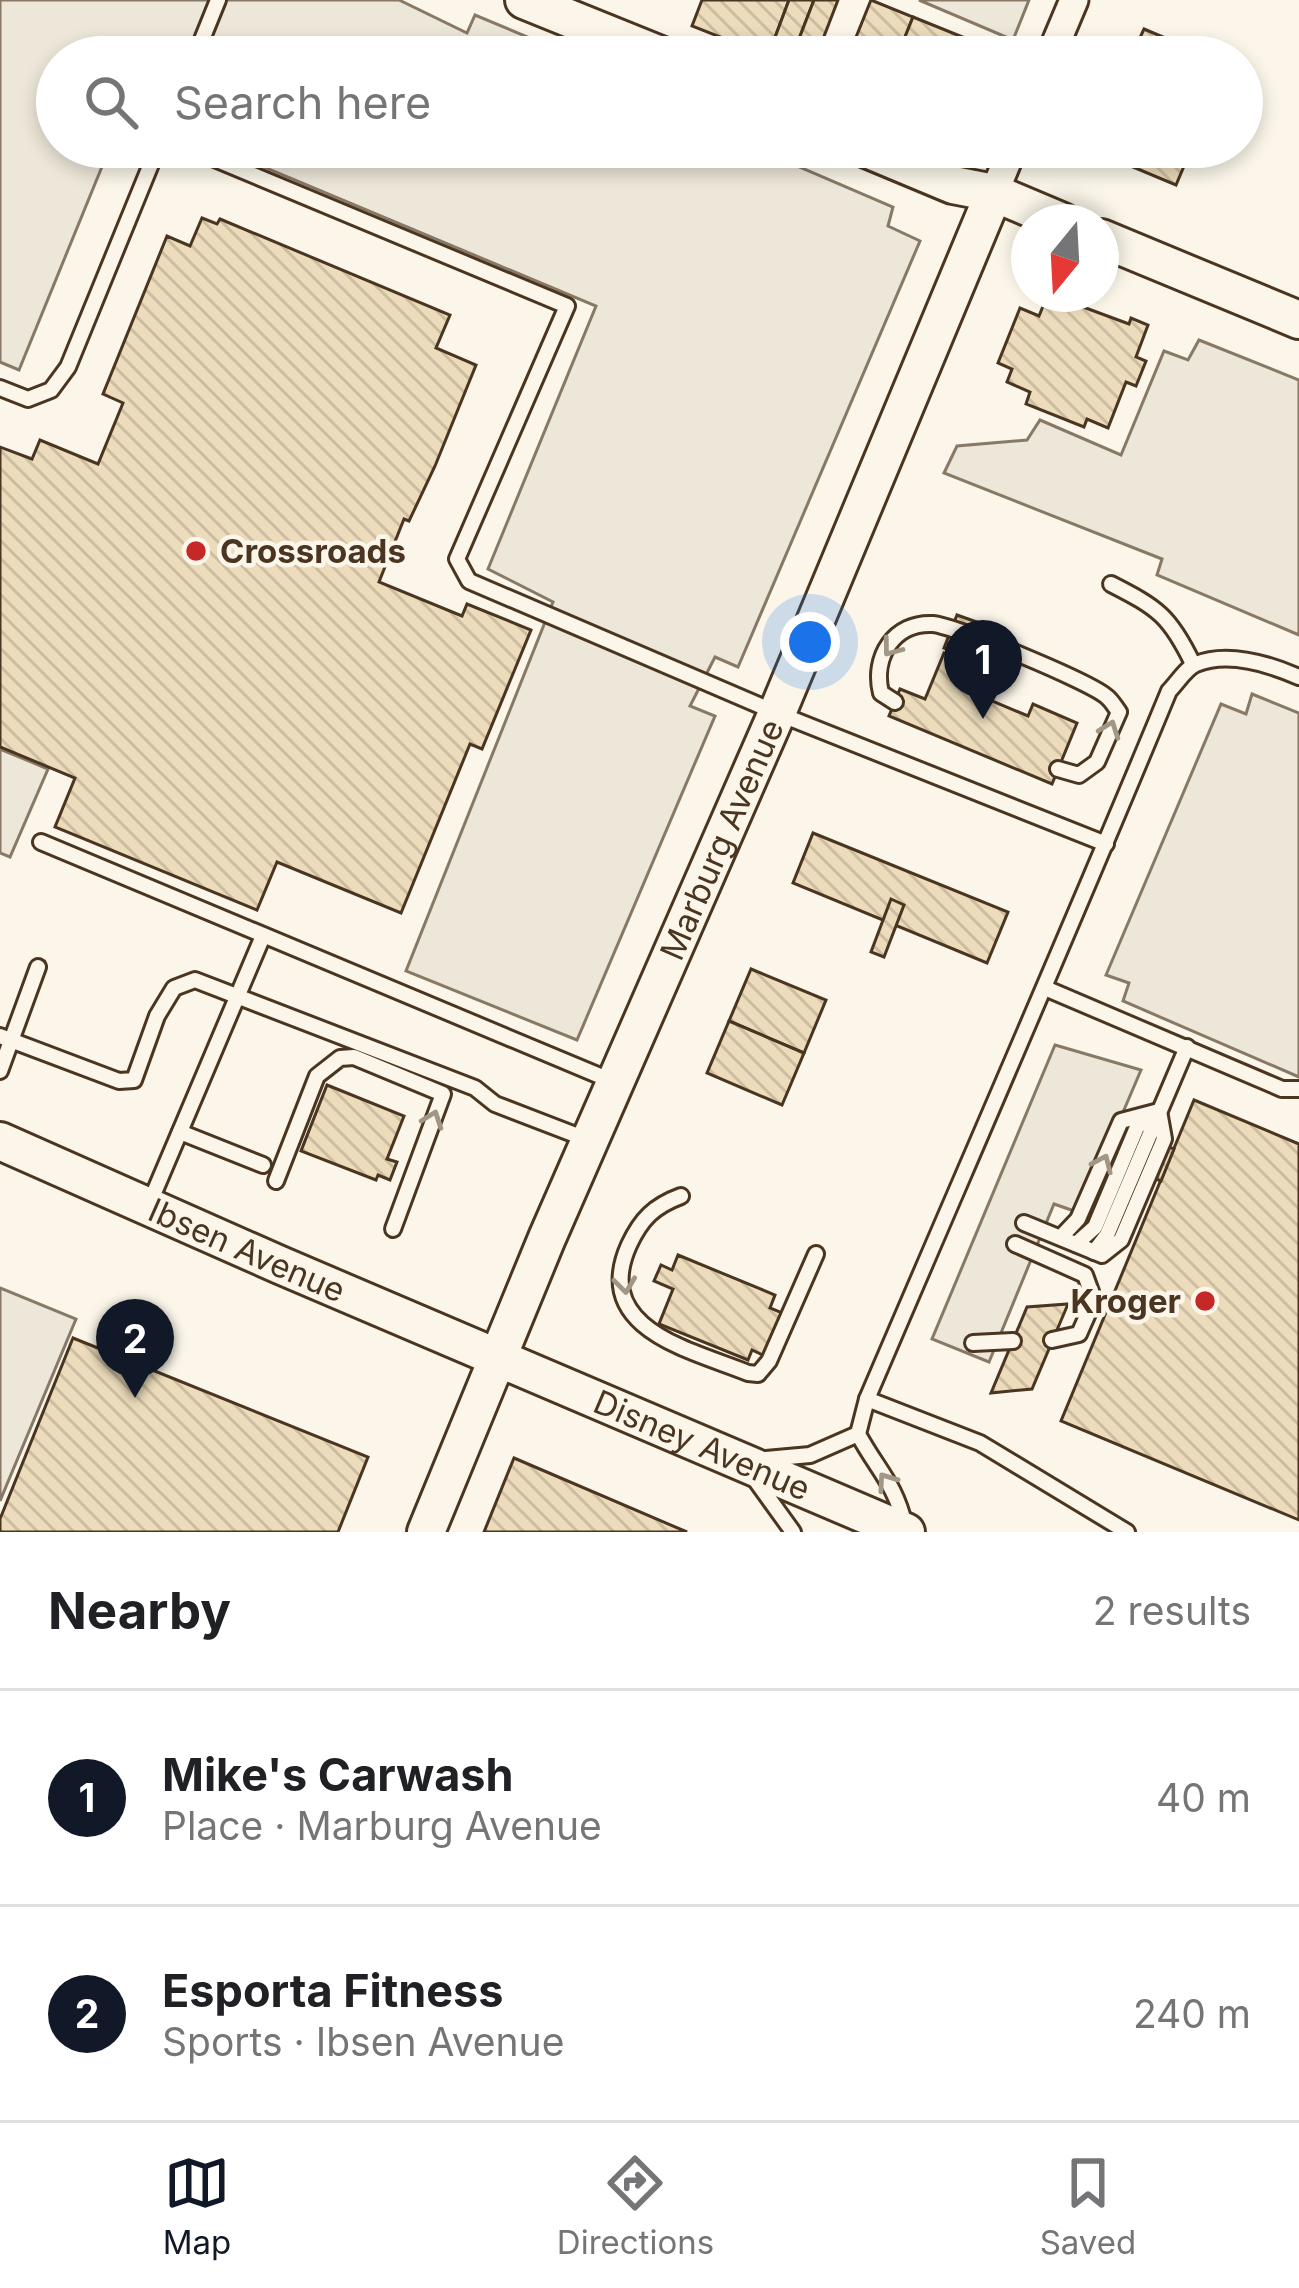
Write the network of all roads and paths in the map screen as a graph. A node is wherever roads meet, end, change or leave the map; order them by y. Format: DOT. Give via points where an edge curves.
graph roads {
  1 [pos="218,0"];
  2 [pos="524,0"];
  3 [pos="1074,0"];
  4 [pos="203,36"];
  5 [pos="612,36"];
  6 [pos="1059,36"];
  7 [pos="149,168"];
  8 [pos="237,168"];
  9 [pos="912,168"];
  10 [pos="1004,168"];
  11 [pos="994,193"];
  12 [pos="1020,204"];
  13 [pos="1119,245"];
  14 [pos="1299,320"];
  15 [pos="0,388"];
  16 [pos="1111,584"];
  17 [pos="1192,664"];
  18 [pos="1299,677"];
  19 [pos="895,702"];
  20 [pos="777,713"];
  21 [pos="1058,769"];
  22 [pos="41,842"];
  23 [pos="1106,844"];
  24 [pos="263,936"];
  25 [pos="38,967"];
  26 [pos="1046,988"];
  27 [pos="238,995"];
  28 [pos="5,1038"];
  29 [pos="1187,1047"];
  30 [pos="0,1071"];
  31 [pos="617,1083"];
  32 [pos="1299,1089"];
  33 [pos="1160,1111"];
  34 [pos="180,1132"];
  35 [pos="0,1141"];
  36 [pos="591,1141"];
  37 [pos="263,1165"];
  38 [pos="275,1181"];
  39 [pos="681,1196"];
  40 [pos="148,1207"];
  41 [pos="1024,1223"];
  42 [pos="393,1229"];
  43 [pos="1061,1237"];
  44 [pos="1015,1244"];
  45 [pos="1076,1244"];
  46 [pos="816,1254"];
  47 [pos="1052,1340"];
  48 [pos="1012,1341"];
  49 [pos="974,1342"];
  50 [pos="497,1358"];
  51 [pos="867,1399"];
  52 [pos="858,1434"];
  53 [pos="736,1461"];
  54 [pos="426,1532"];
  55 [pos="793,1532"];
  56 [pos="906,1532"];
  57 [pos="1127,1532"];
  1 -- 4 [label="lane"];
  2 -- 5 [label="street"];
  3 -- 6 [label="street"];
  7 -- 15 [label="lane" via="68,367 51,390 28,399"];
  8 -- 20 [label="lane" via="567,305 457,559 469,581"];
  9 -- 11 [label="street"];
  10 -- 11 [label="street, Marburg Avenue"];
  11 -- 12 [label="street"];
  11 -- 20 [label="street, Marburg Avenue"];
  13 -- 14 [label="street"];
  16 -- 17 [label="lane" via="1175,628"];
  17 -- 18 [label="lane" via="1270,664"];
  17 -- 23 [label="lane" via="1169,692"];
  21 -- 19 [label="lane, one-way" via="1078,775 1097,762 1119,712 1106,695 1048,668 939,624 912,625 889,642 878,666 881,693"];
  20 -- 23 [label="lane"];
  20 -- 31 [label="street, Marburg Avenue"];
  22 -- 24 [label="lane"];
  23 -- 26 [label="lane"];
  24 -- 27 [label="lane"];
  24 -- 31 [label="lane"];
  25 -- 28 [label="lane"];
  26 -- 29 [label="lane"];
  26 -- 51 [label="lane"];
  27 -- 28 [label="lane" via="195,980 174,988 134,1080"];
  27 -- 34 [label="lane"];
  27 -- 36 [label="lane"];
  28 -- 30 [label="lane"];
  29 -- 32 [label="lane"];
  29 -- 33 [label="lane"];
  31 -- 36 [label="street, Marburg Avenue"];
  43 -- 33 [label="lane, one-way" via="1078,1219 1121,1121"];
  33 -- 45 [label="lane" via="1137,1127 1095,1227"];
  33 -- 45 [label="lane" via="1107,1235 1094,1252"];
  34 -- 37 [label="lane"];
  34 -- 40 [label="lane"];
  35 -- 40 [label="street, Ibsen Avenue"];
  36 -- 50 [label="street, Marburg Avenue"];
  42 -- 38 [label="lane, one-way" via="443,1094 354,1057 317,1076"];
  39 -- 46 [label="lane, one-way" via="639,1223 620,1278 635,1320 656,1336 758,1374"];
  40 -- 50 [label="street, Ibsen Avenue"];
  41 -- 43 [label="lane"];
  43 -- 45 [label="lane"];
  44 -- 47 [label="lane" via="1085,1275 1094,1300 1079,1334"];
  48 -- 49 [label="lane"];
  50 -- 53 [label="street, Disney Avenue"];
  50 -- 54 [label="street, Marburg Avenue"];
  51 -- 52 [label="lane"];
  51 -- 57 [label="lane" via="980,1443"];
  52 -- 53 [label="lane" via="810,1455"];
  56 -- 52 [label="lane, one-way" via="897,1490"];
  53 -- 55 [label="lane"];
  53 -- 56 [label="street, Disney Avenue"];
}
